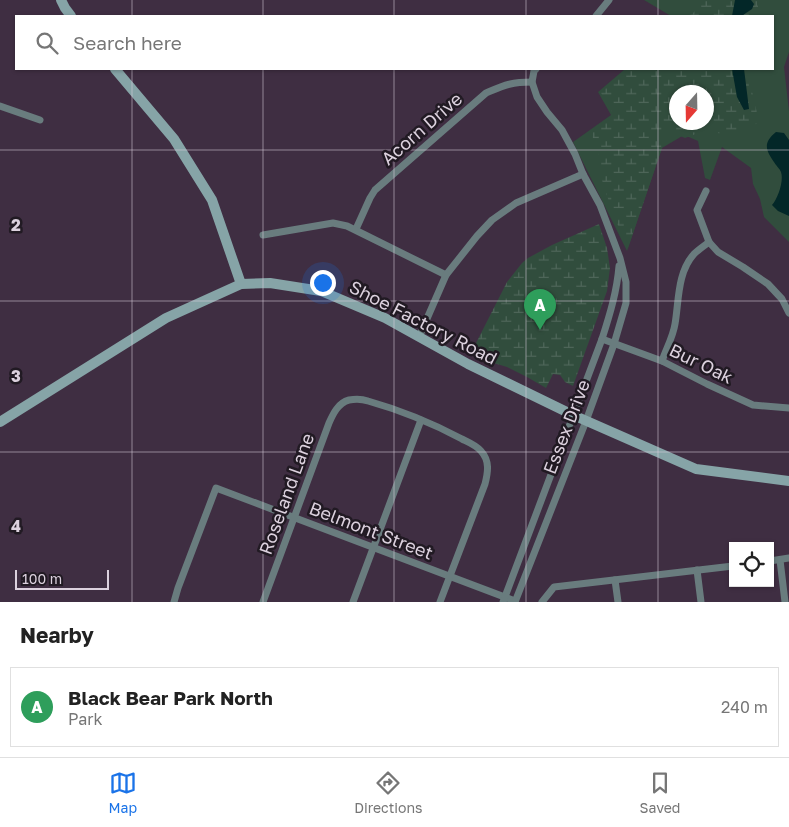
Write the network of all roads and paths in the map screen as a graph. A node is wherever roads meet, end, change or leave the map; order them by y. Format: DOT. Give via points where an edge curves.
graph roads {
  1 [pos="61,0"];
  2 [pos="609,0"];
  3 [pos="70,15"];
  4 [pos="597,15"];
  5 [pos="116,70"];
  6 [pos="535,70"];
  7 [pos="532,82"];
  8 [pos="0,106"];
  9 [pos="40,120"];
  10 [pos="582,174"];
  11 [pos="706,191"];
  12 [pos="356,230"];
  13 [pos="262,235"];
  14 [pos="709,242"];
  15 [pos="620,258"];
  16 [pos="446,275"];
  17 [pos="241,284"];
  18 [pos="789,312"];
  19 [pos="420,337"];
  20 [pos="602,338"];
  21 [pos="614,344"];
  22 [pos="662,361"];
  23 [pos="789,408"];
  24 [pos="573,415"];
  25 [pos="421,420"];
  26 [pos="586,421"];
  27 [pos="0,422"];
  28 [pos="789,481"];
  29 [pos="294,518"];
  30 [pos="373,548"];
  31 [pos="789,558"];
  32 [pos="780,560"];
  33 [pos="774,561"];
  34 [pos="729,566"];
  35 [pos="697,570"];
  36 [pos="450,577"];
  37 [pos="615,580"];
  38 [pos="504,600"];
  39 [pos="174,602"];
  40 [pos="263,602"];
  41 [pos="353,602"];
  42 [pos="440,602"];
  43 [pos="515,602"];
  44 [pos="542,602"];
  45 [pos="618,602"];
  46 [pos="701,602"];
  47 [pos="785,602"];
  1 -- 3 [label="street"];
  2 -- 4 [label="street"];
  5 -- 17 [label="street" via="174,139 212,200"];
  6 -- 7 [label="street"];
  7 -- 10 [label="street, Essex Drive" via="537,97 562,130"];
  7 -- 12 [label="street, Acorn Drive" via="515,82 486,94 375,190"];
  8 -- 9 [label="street"];
  10 -- 15 [label="street, Essex Drive" via="600,205"];
  10 -- 16 [label="street" via="516,203 492,220"];
  11 -- 14 [label="street" via="697,210"];
  12 -- 13 [label="street" via="333,223"];
  12 -- 16 [label="street"];
  14 -- 18 [label="street" via="718,252 768,284"];
  14 -- 22 [label="street" via="694,254 684,271 674,326"];
  15 -- 20 [label="street, Essex Drive" via="613,302"];
  15 -- 21 [label="street, Essex Drive" via="626,282 626,303"];
  16 -- 19 [label="street"];
  17 -- 19 [label="street, Shoe Factory Road" via="270,283 321,291"];
  17 -- 27 [label="street, Shoe Factory Road" via="166,318"];
  19 -- 24 [label="street, Shoe Factory Road"];
  20 -- 21 [label="street, Bur Oak"];
  20 -- 24 [label="street, Essex Drive"];
  21 -- 22 [label="street, Bur Oak"];
  21 -- 26 [label="street, Essex Drive"];
  22 -- 23 [label="street, Bur Oak" via="753,405"];
  24 -- 26 [label="street, Shoe Factory Road"];
  24 -- 38 [label="street, Essex Drive"];
  25 -- 29 [label="street, Roseland Lane" via="367,401 345,401 329,423"];
  25 -- 30 [label="street"];
  25 -- 36 [label="street" via="476,446 486,458 488,471"];
  26 -- 28 [label="street, Shoe Factory Road" via="696,469"];
  26 -- 43 [label="street, Essex Drive"];
  29 -- 30 [label="street, Belmont Street"];
  29 -- 39 [label="street, Belmont Street" via="216,488"];
  29 -- 40 [label="street, Roseland Lane"];
  30 -- 36 [label="street, Belmont Street"];
  30 -- 41 [label="street"];
  31 -- 32 [label="street"];
  32 -- 33 [label="street"];
  32 -- 47 [label="street"];
  34 -- 35 [label="street"];
  35 -- 37 [label="street"];
  35 -- 46 [label="street"];
  36 -- 38 [label="street, Belmont Street"];
  36 -- 42 [label="street"];
  37 -- 44 [label="street" via="554,587"];
  37 -- 45 [label="street"];
  38 -- 43 [label="street, Belmont Street"];
}
